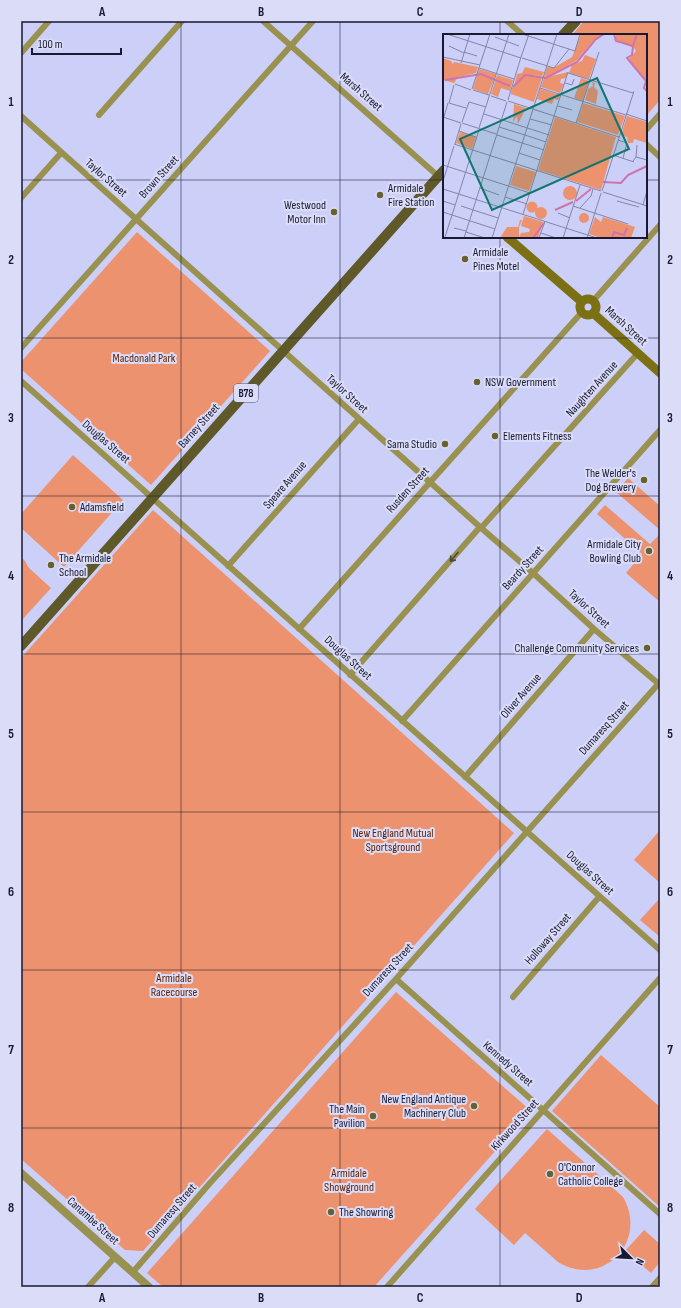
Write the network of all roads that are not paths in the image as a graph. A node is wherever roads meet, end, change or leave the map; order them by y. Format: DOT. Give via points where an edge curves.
graph roads {
  1 [pos="49,21"];
  2 [pos="182,21"];
  3 [pos="263,21"];
  4 [pos="313,21"];
  5 [pos="508,21"];
  6 [pos="576,21"];
  7 [pos="522,34"];
  8 [pos="564,34"];
  9 [pos="291,46"];
  10 [pos="21,53"];
  11 [pos="660,114"];
  12 [pos="99,115"];
  13 [pos="21,116"];
  14 [pos="647,129"];
  15 [pos="647,145"];
  16 [pos="61,153"];
  17 [pos="660,157"];
  18 [pos="442,176"];
  19 [pos="21,198"];
  20 [pos="136,219"];
  21 [pos="660,224"];
  22 [pos="508,238"];
  23 [pos="593,301"];
  24 [pos="582,302"];
  25 [pos="582,312"];
  26 [pos="593,313"];
  27 [pos="21,348"];
  28 [pos="283,351"];
  29 [pos="638,353"];
  30 [pos="660,373"];
  31 [pos="21,382"];
  32 [pos="358,419"];
  33 [pos="660,430"];
  34 [pos="430,482"];
  35 [pos="152,498"];
  36 [pos="481,528"];
  37 [pos="228,566"];
  38 [pos="533,573"];
  39 [pos="299,629"];
  40 [pos="594,630"];
  41 [pos="21,646"];
  42 [pos="350,675"];
  43 [pos="659,684"];
  44 [pos="402,721"];
  45 [pos="464,777"];
  46 [pos="527,831"];
  47 [pos="599,897"];
  48 [pos="660,950"];
  49 [pos="660,978"];
  50 [pos="396,979"];
  51 [pos="513,997"];
  52 [pos="544,1110"];
  53 [pos="21,1173"];
  54 [pos="660,1214"];
  55 [pos="115,1257"];
  56 [pos="133,1272"];
  57 [pos="660,1278"];
  58 [pos="88,1287"];
  59 [pos="149,1287"];
  60 [pos="387,1287"];
  61 [pos="652,1287"];
  1 -- 10 [label="street"];
  2 -- 12 [label="street"];
  3 -- 9 [label="street, Marsh Street"];
  4 -- 9 [label="street, Brown Street"];
  5 -- 7 [label="street"];
  6 -- 8 [label="main road"];
  9 -- 18 [label="street, Marsh Street"];
  9 -- 20 [label="street, Brown Street"];
  11 -- 14 [label="street"];
  13 -- 16 [label="street, Taylor Street"];
  15 -- 17 [label="street"];
  16 -- 19 [label="street"];
  16 -- 20 [label="street, Taylor Street"];
  18 -- 28 [label="main road, Barney Street / B78"];
  20 -- 27 [label="street, Brown Street"];
  20 -- 28 [label="street, Taylor Street"];
  21 -- 23 [label="street"];
  22 -- 24 [label="main road"];
  23 -- 24 [label="main road" via="587,299"];
  23 -- 26 [label="main road" via="596,308"];
  24 -- 25 [label="main road"];
  25 -- 26 [label="main road" via="588,315"];
  25 -- 34 [label="street, Rusden Street"];
  26 -- 29 [label="main road, Marsh Street"];
  28 -- 32 [label="street, Taylor Street"];
  28 -- 35 [label="main road, Barney Street / B78"];
  29 -- 30 [label="main road, Marsh Street"];
  29 -- 36 [label="street, Naughten Avenue"];
  31 -- 35 [label="street, Douglas Street"];
  32 -- 34 [label="street, Taylor Street"];
  32 -- 37 [label="street, Speare Avenue"];
  33 -- 38 [label="street, Beardy Street"];
  34 -- 36 [label="street, Taylor Street"];
  34 -- 39 [label="street, Rusden Street"];
  35 -- 37 [label="street, Douglas Street"];
  35 -- 41 [label="main road, Barney Street / B78"];
  36 -- 38 [label="street, Taylor Street"];
  36 -- 42 [label="street, Naughten Avenue, one-way"];
  37 -- 39 [label="street, Douglas Street"];
  38 -- 40 [label="street, Taylor Street"];
  38 -- 44 [label="street, Beardy Street"];
  39 -- 42 [label="street, Douglas Street"];
  40 -- 43 [label="street, Taylor Street"];
  40 -- 45 [label="street, Oliver Avenue"];
  42 -- 44 [label="street, Douglas Street"];
  43 -- 46 [label="street, Dumaresq Street"];
  44 -- 45 [label="street, Douglas Street"];
  45 -- 46 [label="street, Douglas Street"];
  46 -- 47 [label="street, Douglas Street"];
  46 -- 50 [label="street, Dumaresq Street"];
  47 -- 48 [label="street, Douglas Street"];
  47 -- 51 [label="street, Holloway Street"];
  49 -- 52 [label="street, Kirkwood Street"];
  50 -- 52 [label="street, Kennedy Street"];
  50 -- 56 [label="street, Dumaresq Street" via="210,1183"];
  52 -- 54 [label="street, Kennedy Street"];
  52 -- 60 [label="street, Kirkwood Street"];
  53 -- 55 [label="street, Canambe Street"];
  55 -- 56 [label="street, Canambe Street"];
  55 -- 58 [label="street"];
  56 -- 59 [label="street, Canambe Street"];
  57 -- 61 [label="street"];
}
